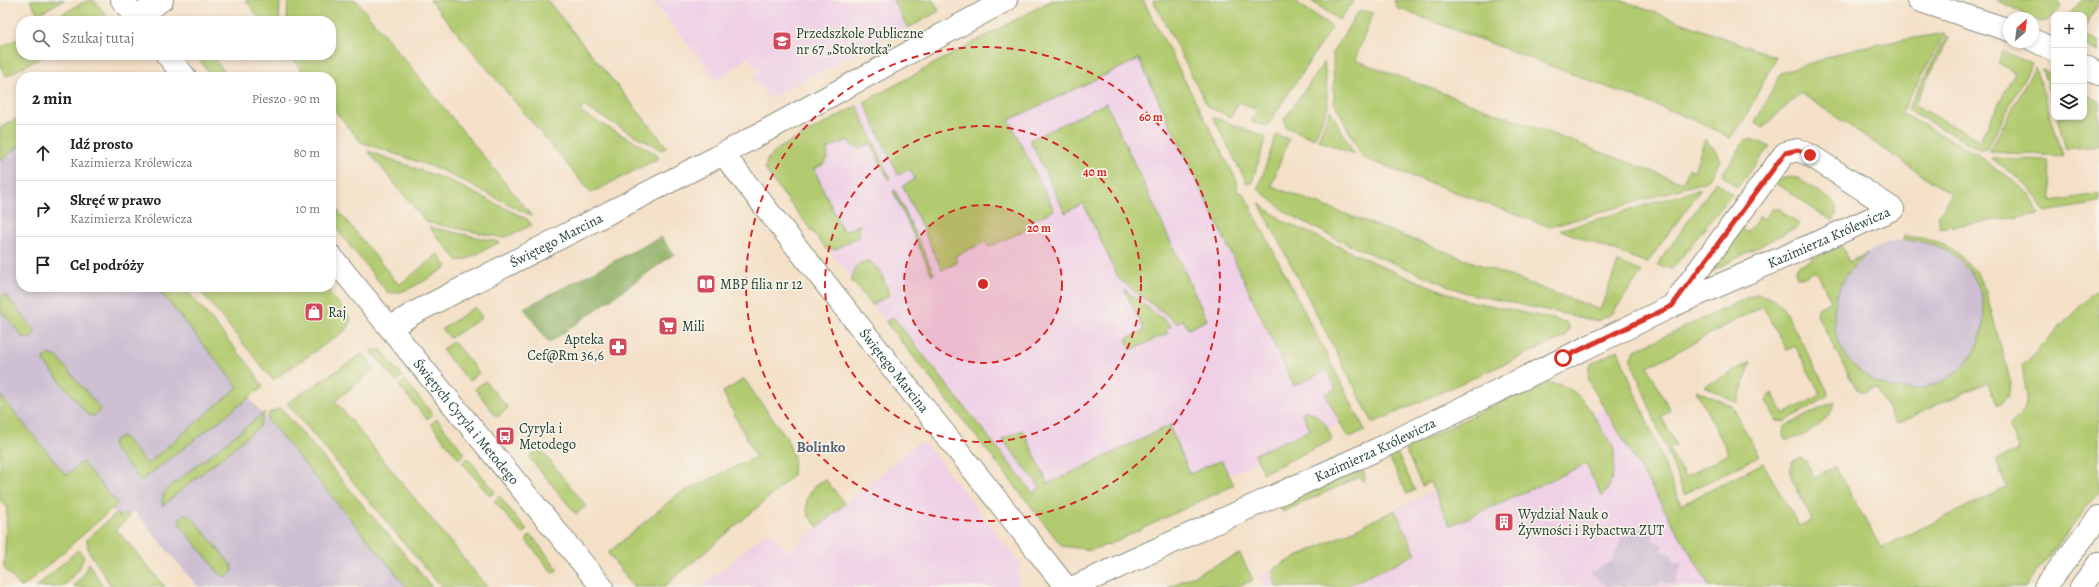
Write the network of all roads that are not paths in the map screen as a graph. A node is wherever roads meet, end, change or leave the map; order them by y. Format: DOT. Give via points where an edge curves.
graph roads {
  1 [pos="122,0"];
  2 [pos="162,0"];
  3 [pos="1006,0"];
  4 [pos="1918,0"];
  5 [pos="135,16"];
  6 [pos="142,16"];
  7 [pos="2003,28"];
  8 [pos="2039,43"];
  9 [pos="2051,49"];
  10 [pos="171,60"];
  11 [pos="2087,68"];
  12 [pos="181,72"];
  13 [pos="2099,74"];
  14 [pos="723,154"];
  15 [pos="336,262"];
  16 [pos="1672,306"];
  17 [pos="390,328"];
  18 [pos="2099,517"];
  19 [pos="2099,564"];
  20 [pos="602,587"];
  21 [pos="1066,587"];
  22 [pos="1074,587"];
  23 [pos="2044,587"];
  24 [pos="2081,587"];
  1 -- 5 [label="street"];
  2 -- 6 [label="street"];
  3 -- 14 [label="street, Świętego Marcina"];
  4 -- 7 [label="street"];
  8 -- 9 [label="street"];
  10 -- 12 [label="street"];
  11 -- 13 [label="street"];
  14 -- 17 [label="street, Świętego Marcina" via="414,313"];
  14 -- 21 [label="street, Świętego Marcina"];
  15 -- 17 [label="street, Świętych Cyryla i Metodego"];
  16 -- 16 [label="street, Kazimierza Królewicza" via="1785,153 1798,150 1810,155 1893,209"];
  16 -- 22 [label="street, Kazimierza Królewicza" via="1378,450"];
  17 -- 20 [label="street, Świętych Cyryla i Metodego"];
  18 -- 23 [label="street"];
  19 -- 24 [label="street"];
}
